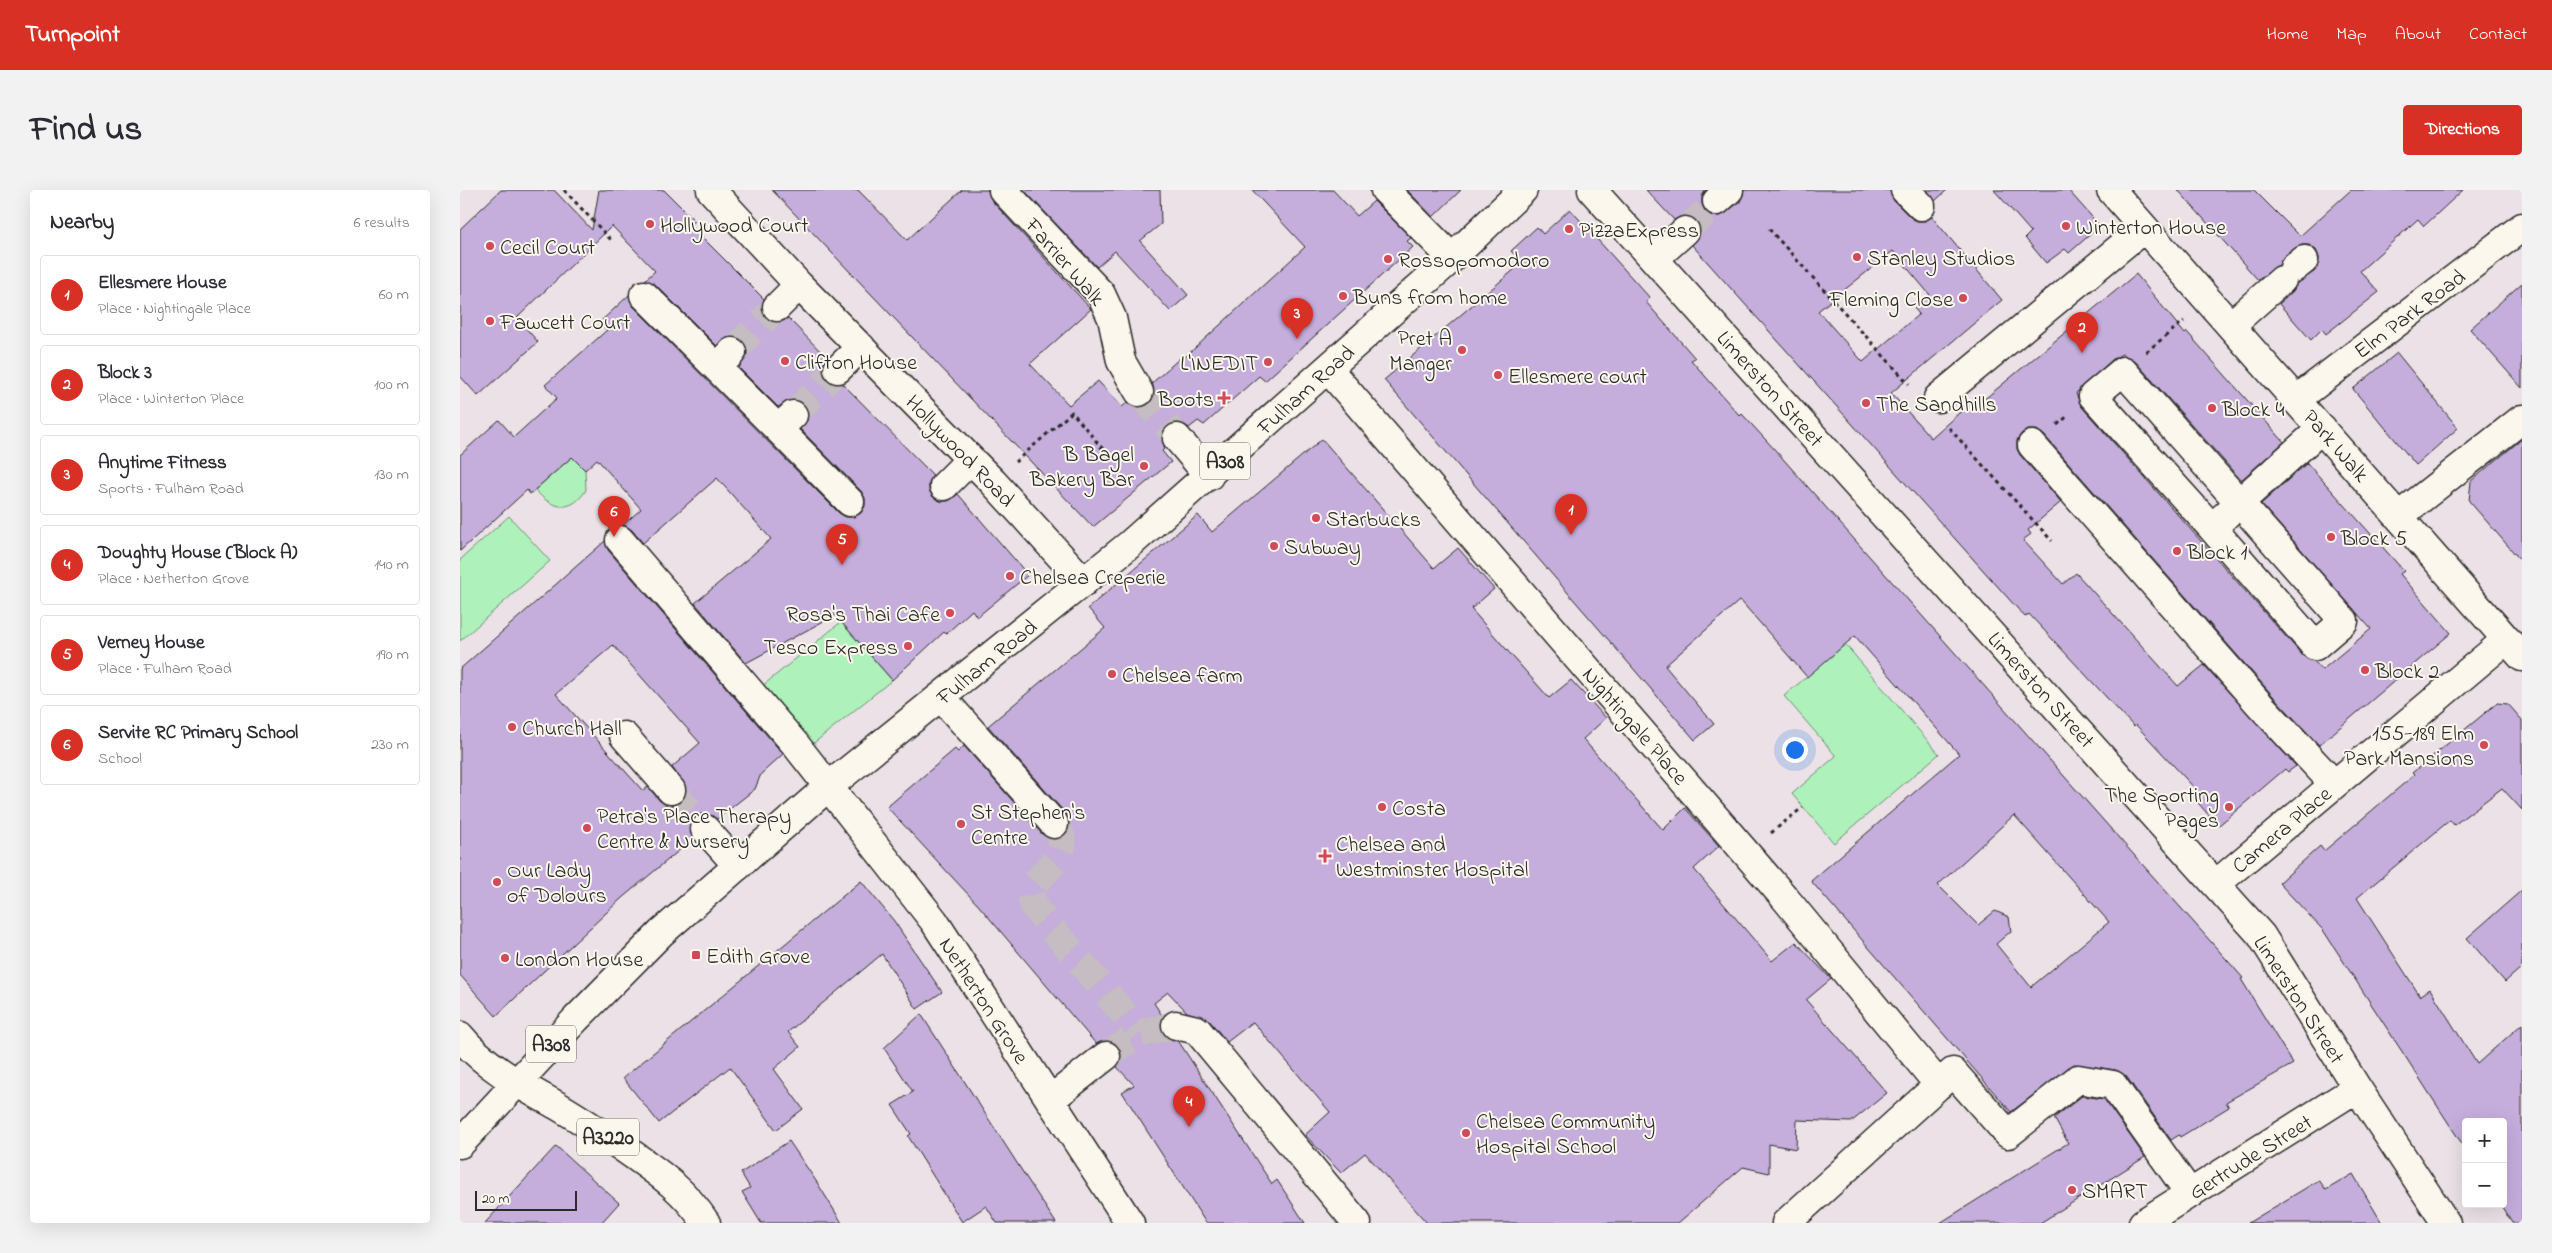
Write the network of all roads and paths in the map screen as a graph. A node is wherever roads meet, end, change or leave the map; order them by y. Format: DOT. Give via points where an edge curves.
graph roads {
  1 [pos="564,190"];
  2 [pos="711,190"];
  3 [pos="1003,190"];
  4 [pos="1385,190"];
  5 [pos="1523,190"];
  6 [pos="1592,190"];
  7 [pos="2110,190"];
  8 [pos="2522,227"];
  9 [pos="2144,228"];
  10 [pos="1685,231"];
  11 [pos="613,242"];
  12 [pos="1452,258"];
  13 [pos="1654,259"];
  14 [pos="2293,269"];
  15 [pos="799,285"];
  16 [pos="644,295"];
  17 [pos="2210,302"];
  18 [pos="777,307"];
  19 [pos="2230,325"];
  20 [pos="861,346"];
  21 [pos="838,369"];
  22 [pos="1328,369"];
  23 [pos="2123,371"];
  24 [pos="1139,392"];
  25 [pos="2093,396"];
  26 [pos="1938,398"];
  27 [pos="2297,399"];
  28 [pos="2522,420"];
  29 [pos="2322,428"];
  30 [pos="1177,438"];
  31 [pos="2032,445"];
  32 [pos="1026,453"];
  33 [pos="1111,459"];
  34 [pos="970,460"];
  35 [pos="1209,476"];
  36 [pos="944,486"];
  37 [pos="850,502"];
  38 [pos="2239,503"];
  39 [pos="2399,516"];
  40 [pos="2212,528"];
  41 [pos="620,540"];
  42 [pos="1084,582"];
  43 [pos="2514,648"];
  44 [pos="942,697"];
  45 [pos="624,736"];
  46 [pos="662,780"];
  47 [pos="2334,784"];
  48 [pos="829,786"];
  49 [pos="1803,807"];
  50 [pos="1788,819"];
  51 [pos="1054,824"];
  52 [pos="705,829"];
  53 [pos="738,866"];
  54 [pos="2216,884"];
  55 [pos="1176,1026"];
  56 [pos="460,1036"];
  57 [pos="1106,1056"];
  58 [pos="516,1083"];
  59 [pos="1939,1085"];
  60 [pos="2357,1088"];
  61 [pos="1050,1100"];
  62 [pos="460,1144"];
  63 [pos="2190,1194"];
  64 [pos="706,1223"];
  65 [pos="1130,1223"];
  66 [pos="1357,1223"];
  67 [pos="1786,1223"];
  68 [pos="2143,1223"];
  69 [pos="2446,1223"];
  1 -- 11 [label="path"];
  2 -- 15 [label="main road, Hollywood Road"];
  3 -- 24 [label="main road, Farrier Walk" via="1101,294 1112,318 1121,361"];
  4 -- 12 [label="main road"];
  5 -- 12 [label="main road, Fulham Road / A308"];
  6 -- 13 [label="main road, Limerston Street"];
  7 -- 9 [label="main road, Park Walk"];
  8 -- 27 [label="main road, Elm Park Road"];
  9 -- 17 [label="main road, Park Walk"];
  9 -- 26 [label="main road"];
  10 -- 13 [label="main road"];
  12 -- 22 [label="main road, Fulham Road / A308"];
  13 -- 54 [label="main road, Limerston Street"];
  14 -- 19 [label="main road"];
  15 -- 18 [label="main road"];
  15 -- 20 [label="main road, Hollywood Road"];
  16 -- 37 [label="main road" via="724,360 785,422"];
  17 -- 19 [label="main road, Park Walk"];
  17 -- 23 [label="path"];
  19 -- 27 [label="main road, Park Walk"];
  20 -- 21 [label="main road"];
  20 -- 34 [label="main road, Hollywood Road"];
  22 -- 35 [label="main road, Fulham Road / A308"];
  22 -- 59 [label="main road, Nightingale Place" via="1784,897"];
  23 -- 25 [label="main road"];
  23 -- 38 [label="main road"];
  25 -- 31 [label="path"];
  25 -- 40 [label="main road"];
  27 -- 29 [label="main road, Park Walk"];
  28 -- 39 [label="main road"];
  29 -- 38 [label="main road"];
  29 -- 39 [label="main road, Park Walk"];
  30 -- 35 [label="main road"];
  31 -- 47 [label="main road"];
  32 -- 33 [label="path" via="1072,412"];
  34 -- 36 [label="main road"];
  34 -- 42 [label="main road, Hollywood Road"];
  35 -- 42 [label="main road, Fulham Road / A308"];
  38 -- 40 [label="main road"];
  38 -- 40 [label="main road" via="2344,621 2315,646"];
  39 -- 43 [label="main road, Park Walk"];
  41 -- 48 [label="main road, Netherton Grove"];
  42 -- 44 [label="main road, Fulham Road / A308"];
  43 -- 47 [label="main road, Camera Place"];
  44 -- 48 [label="main road, Fulham Road / A308"];
  44 -- 51 [label="main road"];
  45 -- 46 [label="main road"];
  47 -- 54 [label="main road, Camera Place"];
  48 -- 53 [label="main road, Fulham Road / A308"];
  48 -- 61 [label="main road, Netherton Grove" via="934,921"];
  49 -- 50 [label="path"];
  52 -- 53 [label="main road"];
  53 -- 58 [label="main road, Fulham Road / A308" via="661,932"];
  54 -- 60 [label="main road, Limerston Street" via="2261,935"];
  55 -- 66 [label="main road" via="1197,1030"];
  56 -- 58 [label="main road, A3220"];
  57 -- 61 [label="main road"];
  58 -- 62 [label="main road, Fulham Road / A308"];
  58 -- 64 [label="main road, A3220" via="595,1128 661,1173 692,1202"];
  59 -- 63 [label="main road" via="1953,1072 2008,1134 2078,1079 2113,1085"];
  59 -- 67 [label="main road"];
  60 -- 63 [label="main road, Gertrude Street"];
  60 -- 69 [label="main road, Limerston Street"];
  61 -- 65 [label="main road, Netherton Grove"];
  63 -- 68 [label="main road, Gertrude Street"];
}
